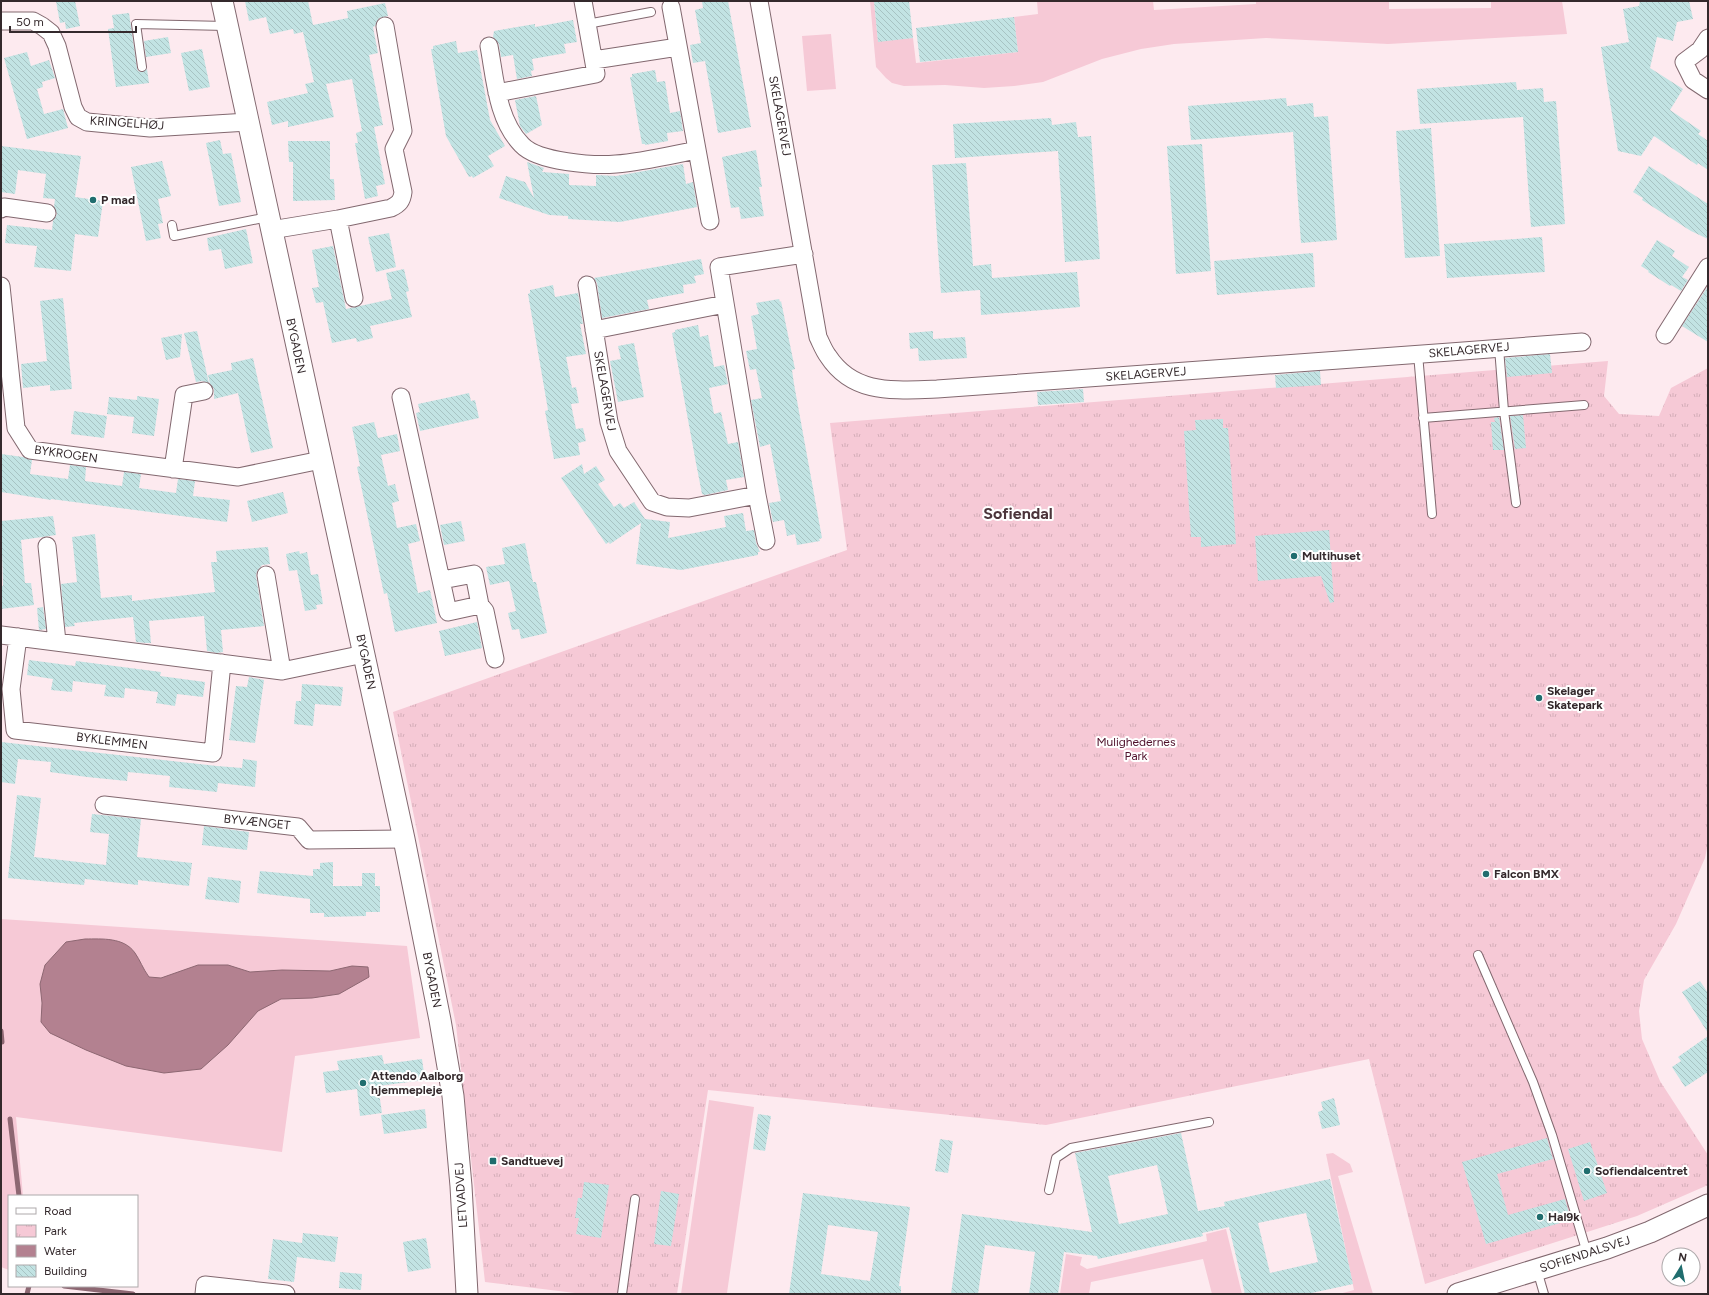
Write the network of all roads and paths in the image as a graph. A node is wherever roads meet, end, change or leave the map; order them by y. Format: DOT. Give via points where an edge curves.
graph roads {
  1 [pos="222,1"];
  2 [pos="583,1"];
  3 [pos="759,1"];
  4 [pos="671,7"];
  5 [pos="651,12"];
  6 [pos="1,20"];
  7 [pos="587,24"];
  8 [pos="227,26"];
  9 [pos="385,26"];
  10 [pos="1708,38"];
  11 [pos="489,46"];
  12 [pos="678,47"];
  13 [pos="594,60"];
  14 [pos="142,67"];
  15 [pos="1708,90"];
  16 [pos="497,92"];
  17 [pos="248,122"];
  18 [pos="698,150"];
  19 [pos="1,209"];
  20 [pos="47,213"];
  21 [pos="338,219"];
  22 [pos="710,221"];
  23 [pos="270,224"];
  24 [pos="172,225"];
  25 [pos="804,254"];
  26 [pos="1708,267"];
  27 [pos="587,285"];
  28 [pos="1,286"];
  29 [pos="354,298"];
  30 [pos="725,304"];
  31 [pos="594,330"];
  32 [pos="1665,335"];
  33 [pos="1582,342"];
  34 [pos="1499,348"];
  35 [pos="1418,354"];
  36 [pos="204,391"];
  37 [pos="401,397"];
  38 [pos="1584,404"];
  39 [pos="1504,411"];
  40 [pos="1423,418"];
  41 [pos="321,460"];
  42 [pos="173,469"];
  43 [pos="757,495"];
  44 [pos="1516,503"];
  45 [pos="1432,514"];
  46 [pos="766,541"];
  47 [pos="47,546"];
  48 [pos="266,575"];
  49 [pos="442,580"];
  50 [pos="480,605"];
  51 [pos="1,635"];
  52 [pos="18,637"];
  53 [pos="57,642"];
  54 [pos="364,654"];
  55 [pos="495,659"];
  56 [pos="222,663"];
  57 [pos="282,671"];
  58 [pos="104,805"];
  59 [pos="404,839"];
  60 [pos="1478,955"];
  61 [pos="453,1096"];
  62 [pos="1209,1122"];
  63 [pos="1049,1190"];
  64 [pos="635,1199"];
  65 [pos="1708,1205"];
  66 [pos="1588,1254"];
  67 [pos="1537,1269"];
  68 [pos="204,1294"];
  69 [pos="286,1294"];
  70 [pos="466,1294"];
  71 [pos="622,1294"];
  72 [pos="1458,1294"];
  73 [pos="1544,1294"];
  1 -- 8 [label="street, BYGADEN"];
  2 -- 7 [label="street"];
  3 -- 25 [label="street, SKELAGERVEJ"];
  4 -- 12 [label="street"];
  5 -- 7 [label="lane"];
  6 -- 17 [label="street, KRINGELHØJ" via="33,21 51,33 57,46 73,107 78,117 87,122 150,128"];
  7 -- 13 [label="street"];
  8 -- 14 [label="lane" via="136,24"];
  8 -- 17 [label="street, BYGADEN"];
  9 -- 21 [label="street" via="403,131 394,149 402,198 398,204 390,208"];
  10 -- 15 [label="street" via="1700,50 1684,62 1693,80"];
  11 -- 16 [label="street"];
  12 -- 13 [label="street"];
  12 -- 18 [label="street"];
  13 -- 16 [label="street" via="596,74"];
  16 -- 18 [label="street" via="503,114 512,132 523,146 541,156 565,162 616,164"];
  17 -- 23 [label="street, BYGADEN"];
  18 -- 22 [label="street"];
  19 -- 20 [label="street" via="4,207"];
  21 -- 23 [label="street"];
  21 -- 29 [label="street"];
  23 -- 24 [label="lane" via="174,236"];
  23 -- 41 [label="street, BYGADEN"];
  25 -- 30 [label="street" via="719,268"];
  25 -- 35 [label="street, SKELAGERVEJ" via="818,337 840,372 874,389 937,389"];
  26 -- 32 [label="street"];
  27 -- 31 [label="street, SKELAGERVEJ"];
  28 -- 42 [label="street, BYKROGEN" via="16,428 30,450"];
  30 -- 31 [label="street"];
  30 -- 43 [label="street"];
  31 -- 43 [label="street, SKELAGERVEJ" via="614,441 652,502 689,508"];
  33 -- 34 [label="street, SKELAGERVEJ"];
  34 -- 35 [label="street, SKELAGERVEJ"];
  34 -- 39 [label="lane"];
  35 -- 40 [label="lane"];
  36 -- 42 [label="street" via="184,395"];
  37 -- 49 [label="street"];
  38 -- 39 [label="lane"];
  39 -- 40 [label="lane"];
  39 -- 44 [label="lane"];
  40 -- 45 [label="lane"];
  41 -- 42 [label="street, BYKROGEN" via="238,477"];
  41 -- 54 [label="street, BYGADEN"];
  43 -- 46 [label="street"];
  47 -- 53 [label="street"];
  48 -- 57 [label="street"];
  49 -- 50 [label="street" via="474,574"];
  49 -- 50 [label="street" via="448,612"];
  50 -- 55 [label="street" via="485,611"];
  51 -- 52 [label="street"];
  52 -- 53 [label="street"];
  52 -- 56 [label="street, BYKLEMMEN" via="11,690 15,730 213,753"];
  53 -- 56 [label="street"];
  54 -- 57 [label="street"];
  54 -- 59 [label="street, BYGADEN"];
  56 -- 57 [label="street"];
  58 -- 59 [label="street, BYVÆNGET" via="298,827 309,840"];
  59 -- 61 [label="street, BYGADEN"];
  60 -- 66 [label="lane" via="1533,1082"];
  61 -- 70 [label="street, LETVADVEJ" via="461,1186"];
  62 -- 63 [label="lane" via="1071,1148 1056,1158"];
  64 -- 71 [label="lane"];
  65 -- 66 [label="street, SOFIENDALSVEJ" via="1650,1232"];
  66 -- 67 [label="street, SOFIENDALSVEJ"];
  67 -- 72 [label="street, SOFIENDALSVEJ"];
  67 -- 73 [label="lane"];
  68 -- 69 [label="street" via="205,1285"];
}
